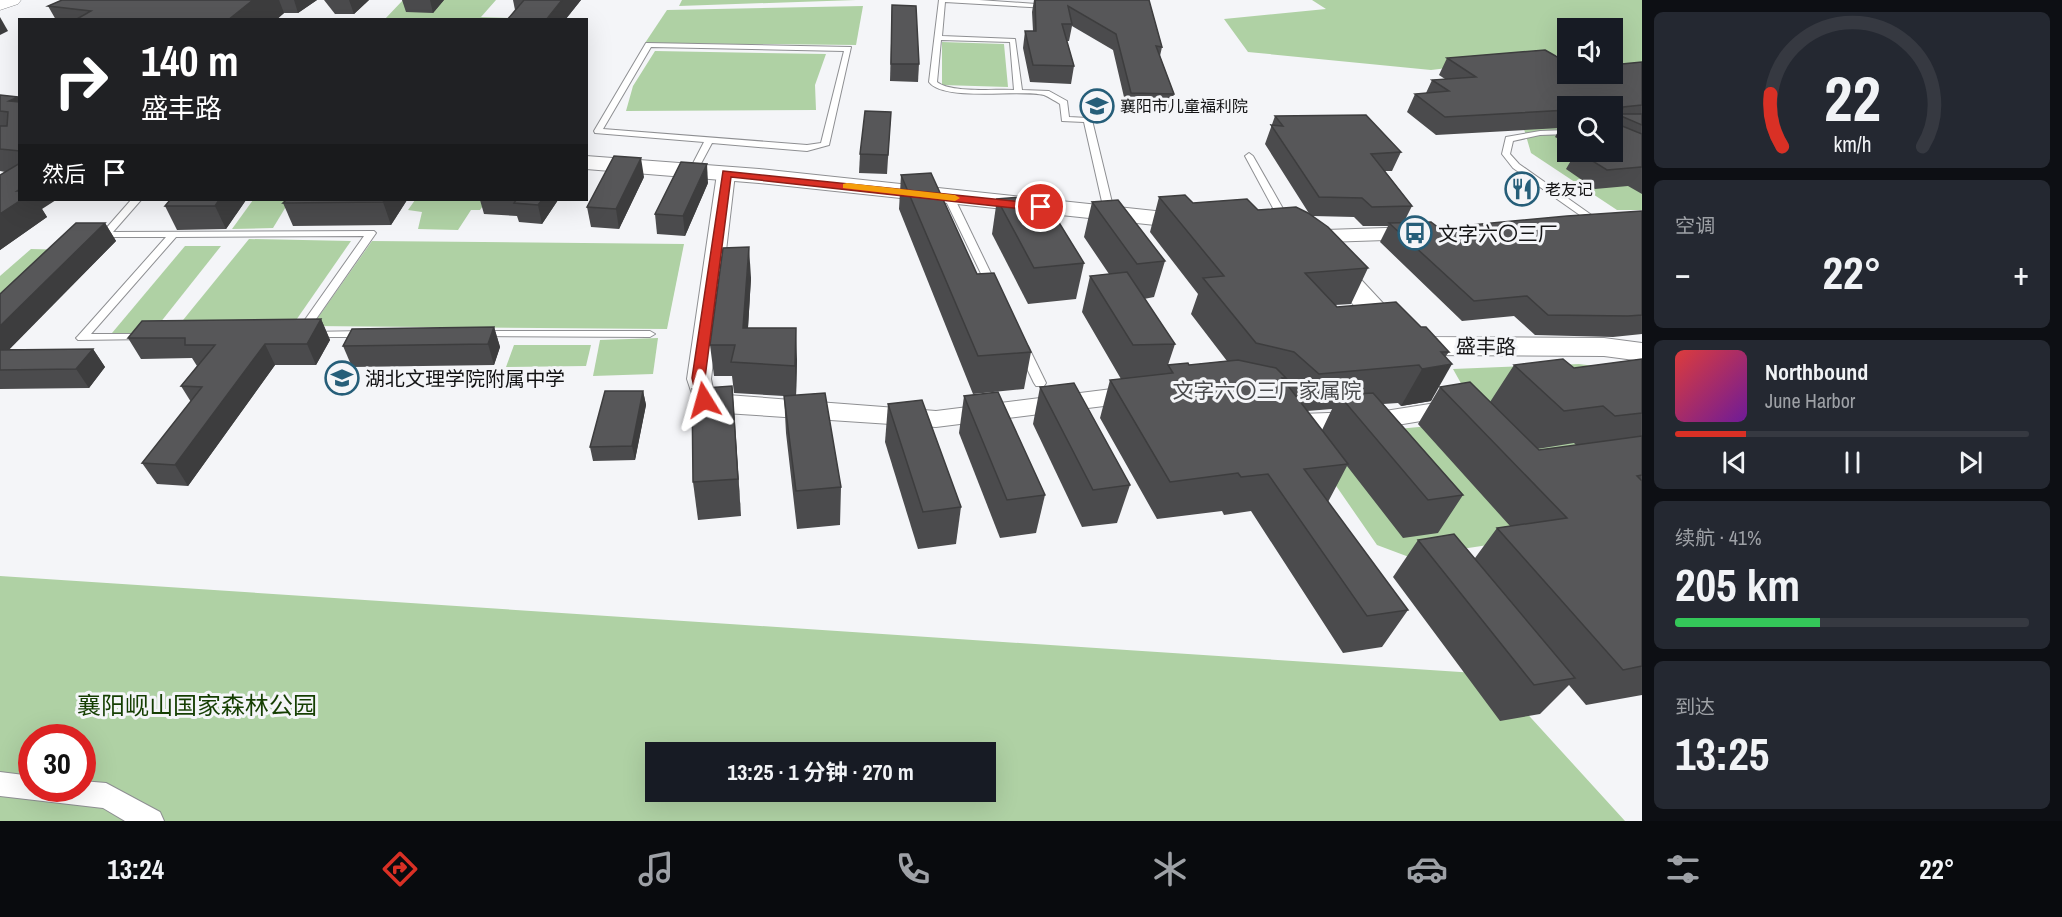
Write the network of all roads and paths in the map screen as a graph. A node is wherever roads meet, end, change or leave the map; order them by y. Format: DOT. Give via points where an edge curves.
graph roads {
  1 [pos="12,0"];
  2 [pos="943,0"];
  3 [pos="0,5"];
  4 [pos="1059,6"];
  5 [pos="938,38"];
  6 [pos="1018,92"];
  7 [pos="1557,132"];
  8 [pos="709,140"];
  9 [pos="1249,156"];
  10 [pos="588,162"];
  11 [pos="693,171"];
  12 [pos="726,174"];
  13 [pos="949,197"];
  14 [pos="135,201"];
  15 [pos="1110,215"];
  16 [pos="1608,222"];
  17 [pos="1597,223"];
  18 [pos="1217,224"];
  19 [pos="1576,225"];
  20 [pos="1264,227"];
  21 [pos="1293,232"];
  22 [pos="1421,233"];
  23 [pos="174,234"];
  24 [pos="999,300"];
  25 [pos="1374,308"];
  26 [pos="1014,331"];
  27 [pos="382,334"];
  28 [pos="464,334"];
  29 [pos="650,334"];
  30 [pos="162,336"];
  31 [pos="1642,352"];
  32 [pos="1424,366"];
  33 [pos="1040,383"];
  34 [pos="1445,391"];
  35 [pos="1158,392"];
  36 [pos="1269,397"];
  37 [pos="0,784"];
  38 [pos="18,786"];
  39 [pos="96,795"];
  40 [pos="152,821"];
  1 -- 3 [label="highway"];
  2 -- 4 [label="lane"];
  2 -- 5 [label="lane"];
  5 -- 6 [label="lane" via="1013,40"];
  5 -- 6 [label="lane" via="933,82 936,86"];
  6 -- 15 [label="lane" via="1057,97 1064,103 1065,119 1088,120"];
  7 -- 17 [label="lane" via="1509,139 1506,154 1516,166"];
  8 -- 8 [label="lane" via="598,131 649,45 848,49 825,145 807,148"];
  8 -- 11 [label="lane"];
  9 -- 21 [label="lane"];
  10 -- 11 [label="street"];
  11 -- 12 [label="street"];
  12 -- 13 [label="street"];
  12 -- 35 [label="street" via="699,378 704,400 725,405 936,419"];
  13 -- 15 [label="street"];
  13 -- 24 [label="lane"];
  14 -- 23 [label="lane" via="105,235"];
  15 -- 18 [label="street"];
  16 -- 17 [label="lane"];
  17 -- 19 [label="lane"];
  20 -- 21 [label="street, 盛丰路"];
  21 -- 22 [label="street" via="1326,236"];
  21 -- 25 [label="street, 盛丰路" via="1311,242"];
  23 -- 27 [label="lane" via="371,233 295,334"];
  23 -- 30 [label="lane" via="82,338"];
  25 -- 31 [label="street, 盛丰路" via="1409,340 1423,346"];
  25 -- 32 [label="street"];
  26 -- 33 [label="lane"];
  28 -- 29 [label="lane"];
  34 -- 36 [label="street" via="1459,407 1385,419 1295,423"];
  37 -- 38 [label="street"];
  39 -- 40 [label="street" via="106,796"];
}
